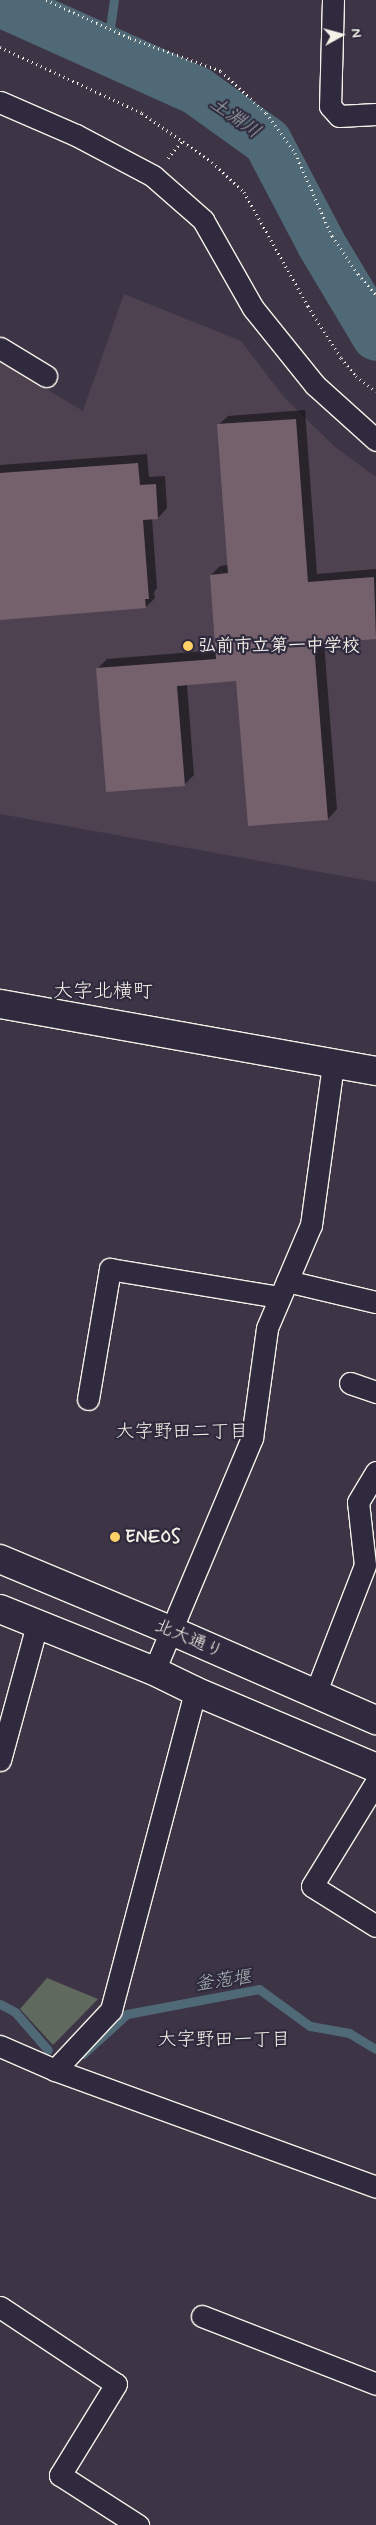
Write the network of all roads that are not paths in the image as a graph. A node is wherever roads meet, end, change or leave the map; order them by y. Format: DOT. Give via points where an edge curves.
graph roads {
  1 [pos="333,0"];
  2 [pos="0,102"];
  3 [pos="376,114"];
  4 [pos="0,348"];
  5 [pos="46,376"];
  6 [pos="376,440"];
  7 [pos="0,1004"];
  8 [pos="333,1064"];
  9 [pos="376,1071"];
  10 [pos="284,1289"];
  11 [pos="376,1302"];
  12 [pos="350,1383"];
  13 [pos="376,1392"];
  14 [pos="88,1399"];
  15 [pos="376,1472"];
  16 [pos="0,1560"];
  17 [pos="0,1610"];
  18 [pos="37,1625"];
  19 [pos="172,1631"];
  20 [pos="154,1671"];
  21 [pos="194,1691"];
  22 [pos="315,1694"];
  23 [pos="376,1720"];
  24 [pos="0,1760"];
  25 [pos="376,1768"];
  26 [pos="376,1782"];
  27 [pos="376,1926"];
  28 [pos="0,2046"];
  29 [pos="55,2070"];
  30 [pos="376,2187"];
  31 [pos="0,2307"];
  32 [pos="202,2316"];
  33 [pos="376,2384"];
  34 [pos="138,2525"];
  1 -- 3 [label="street" via="330,106 339,116"];
  2 -- 6 [label="street" via="76,135 154,176 203,220 253,308 314,385"];
  4 -- 5 [label="street"];
  7 -- 8 [label="street"];
  8 -- 9 [label="street"];
  8 -- 10 [label="street" via="311,1225"];
  10 -- 11 [label="street"];
  10 -- 14 [label="street" via="110,1270"];
  10 -- 19 [label="street" via="266,1328 252,1438"];
  12 -- 13 [label="street"];
  15 -- 22 [label="street" via="358,1502 365,1565"];
  16 -- 19 [label="street, 北大通り"];
  17 -- 18 [label="street"];
  18 -- 20 [label="street"];
  18 -- 24 [label="street"];
  19 -- 20 [label="street"];
  19 -- 22 [label="street, 北大通り"];
  20 -- 21 [label="street"];
  21 -- 25 [label="street"];
  21 -- 29 [label="street" via="111,2010"];
  22 -- 23 [label="street, 北大通り"];
  26 -- 27 [label="street" via="312,1886"];
  28 -- 29 [label="street"];
  29 -- 30 [label="street"];
  31 -- 34 [label="street" via="116,2384 60,2475"];
  32 -- 33 [label="street"];
}
